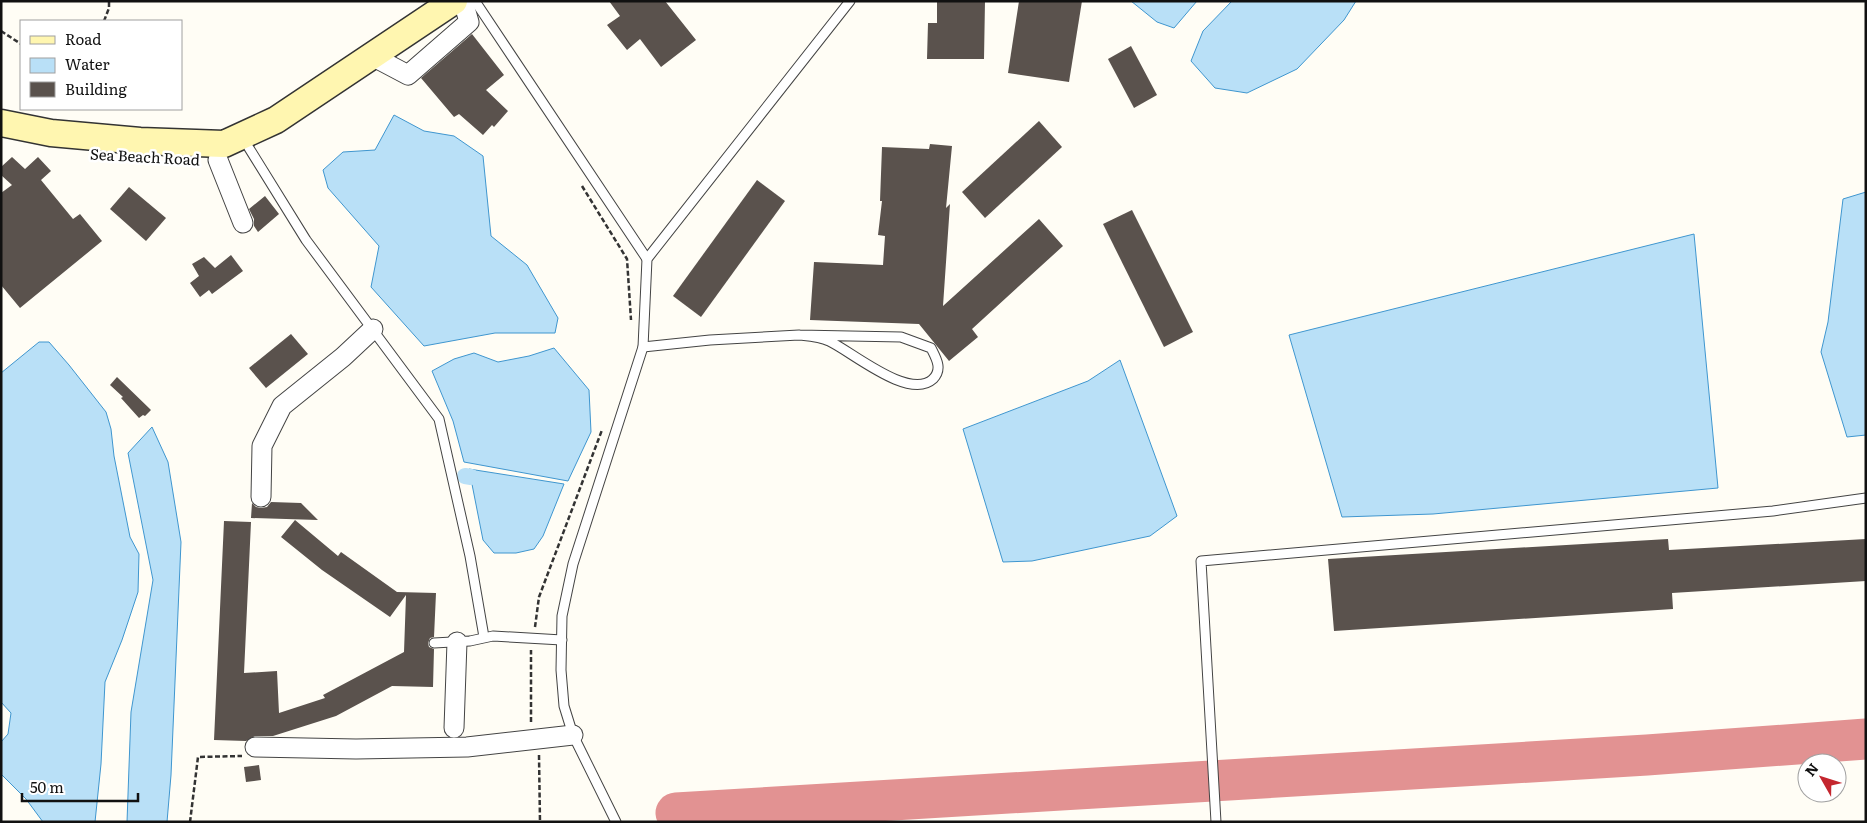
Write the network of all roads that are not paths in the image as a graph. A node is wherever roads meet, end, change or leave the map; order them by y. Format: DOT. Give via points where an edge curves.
graph roads {
  1 [pos="454,1"];
  2 [pos="463,1"];
  3 [pos="475,1"];
  4 [pos="850,1"];
  5 [pos="372,56"];
  6 [pos="276,120"];
  7 [pos="1,123"];
  8 [pos="1,140"];
  9 [pos="249,148"];
  10 [pos="218,160"];
  11 [pos="243,223"];
  12 [pos="647,259"];
  13 [pos="373,329"];
  14 [pos="799,334"];
  15 [pos="643,347"];
  16 [pos="261,497"];
  17 [pos="1866,498"];
  18 [pos="484,638"];
  19 [pos="562,640"];
  20 [pos="456,642"];
  21 [pos="434,643"];
  22 [pos="454,728"];
  23 [pos="573,735"];
  24 [pos="255,747"];
  25 [pos="616,822"];
  26 [pos="1216,822"];
  1 -- 5 [label="main road, Sea Beach Road"];
  2 -- 5 [label="street" via="469,22 408,75"];
  3 -- 12 [label="lane"];
  4 -- 12 [label="lane"];
  5 -- 6 [label="main road, Sea Beach Road"];
  6 -- 7 [label="main road, Sea Beach Road" via="224,144 61,134"];
  6 -- 9 [label="main road, Sea Beach Road"];
  8 -- 10 [label="main road, Sea Beach Road" via="45,149 140,159"];
  9 -- 10 [label="main road, Sea Beach Road"];
  9 -- 13 [label="lane" via="306,240"];
  10 -- 11 [label="street"];
  12 -- 15 [label="lane"];
  13 -- 16 [label="street" via="282,406 262,446"];
  13 -- 18 [label="lane" via="439,419 470,556"];
  14 -- 14 [label="lane" via="828,340 873,370 901,380 920,385 936,375 939,362 931,348 901,337"];
  14 -- 15 [label="lane"];
  15 -- 19 [label="lane" via="572,564 562,616"];
  17 -- 26 [label="lane" via="1773,511 1202,561"];
  18 -- 19 [label="lane"];
  18 -- 20 [label="lane"];
  19 -- 23 [label="lane" via="564,706"];
  20 -- 21 [label="lane"];
  20 -- 22 [label="street"];
  23 -- 24 [label="street" via="467,747"];
  23 -- 25 [label="lane"];
}
